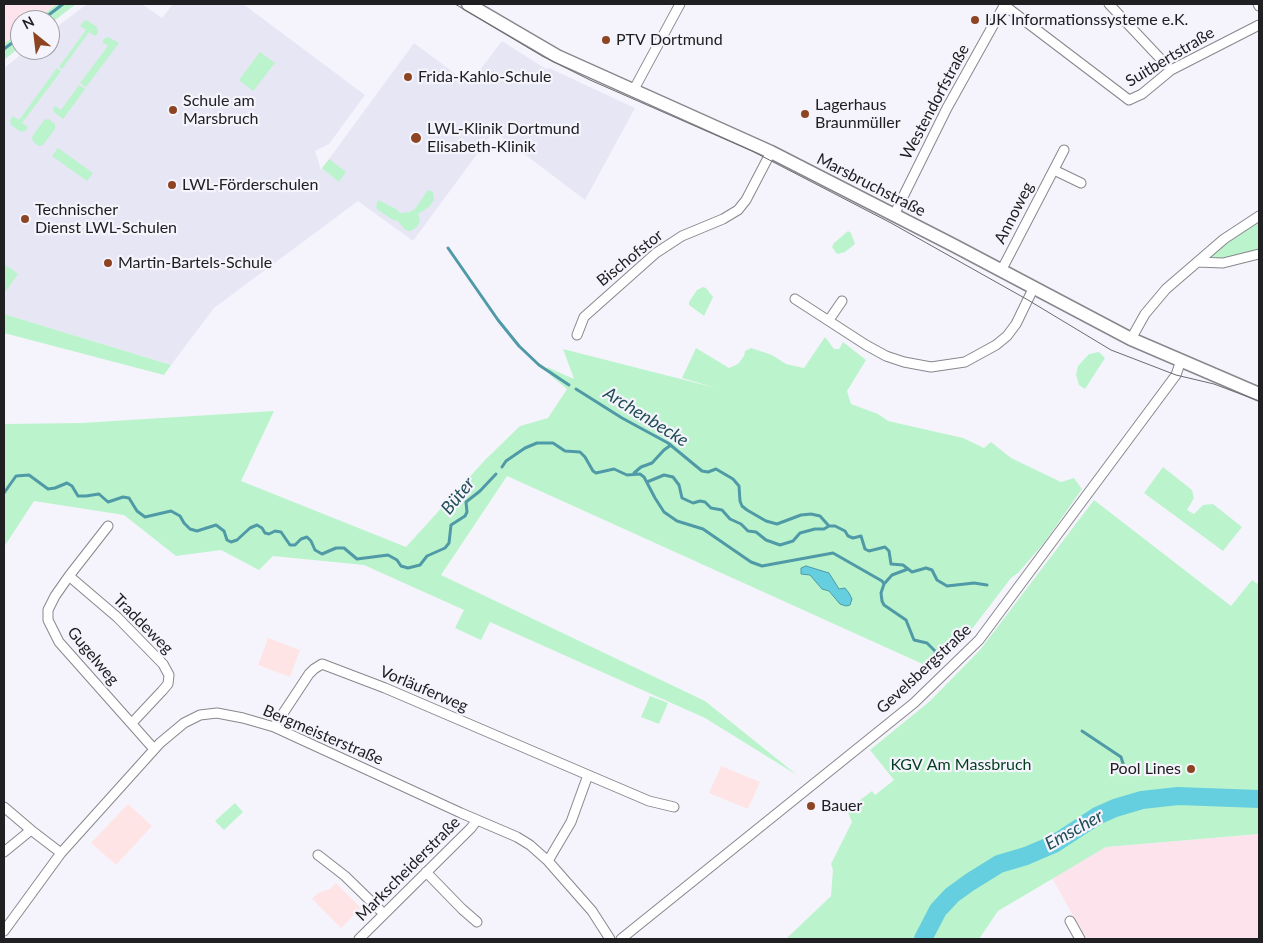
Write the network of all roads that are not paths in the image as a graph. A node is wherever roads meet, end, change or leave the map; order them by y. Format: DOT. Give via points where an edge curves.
graph roads {
  1 [pos="468,4"];
  2 [pos="680,4"];
  3 [pos="1005,4"];
  4 [pos="1108,4"];
  5 [pos="1259,25"];
  6 [pos="1171,70"];
  7 [pos="633,91"];
  8 [pos="1064,150"];
  9 [pos="771,152"];
  10 [pos="1054,170"];
  11 [pos="1081,183"];
  12 [pos="894,215"];
  13 [pos="1259,216"];
  14 [pos="1259,254"];
  15 [pos="1197,262"];
  16 [pos="1001,271"];
  17 [pos="1034,287"];
  18 [pos="795,299"];
  19 [pos="842,301"];
  20 [pos="829,320"];
  21 [pos="577,335"];
  22 [pos="1131,339"];
  23 [pos="1181,360"];
  24 [pos="1259,394"];
  25 [pos="108,526"];
  26 [pos="69,576"];
  27 [pos="132,723"];
  28 [pos="274,727"];
  29 [pos="154,749"];
  30 [pos="588,775"];
  31 [pos="4,807"];
  32 [pos="674,807"];
  33 [pos="476,820"];
  34 [pos="31,830"];
  35 [pos="4,852"];
  36 [pos="61,853"];
  37 [pos="318,856"];
  38 [pos="548,861"];
  39 [pos="426,872"];
  40 [pos="384,914"];
  41 [pos="1070,921"];
  42 [pos="477,922"];
  43 [pos="4,931"];
  44 [pos="360,939"];
  45 [pos="610,939"];
  46 [pos="621,939"];
  47 [pos="1080,939"];
  1 -- 7 [label="street, Marsbruchstraße" via="557,56"];
  2 -- 7 [label="street"];
  3 -- 6 [label="street, Suitbertstraße" via="1129,100 1142,94"];
  3 -- 12 [label="street, Westendorfstraße" via="947,108"];
  4 -- 6 [label="street"];
  5 -- 6 [label="street, Suitbertstraße"];
  7 -- 9 [label="street, Marsbruchstraße"];
  8 -- 10 [label="street, Annoweg"];
  9 -- 12 [label="street, Marsbruchstraße"];
  9 -- 21 [label="street, Bischofstor" via="738,210 682,236 656,253 584,317"];
  10 -- 11 [label="street, Annoweg"];
  10 -- 16 [label="street, Annoweg"];
  12 -- 16 [label="street, Marsbruchstraße"];
  13 -- 15 [label="street"];
  14 -- 15 [label="street" via="1223,263"];
  15 -- 22 [label="street" via="1166,289 1145,314"];
  16 -- 17 [label="street, Marsbruchstraße"];
  17 -- 20 [label="street" via="1016,324 1006,336 979,356 948,366 917,365 886,356"];
  17 -- 22 [label="street, Marsbruchstraße"];
  18 -- 20 [label="street"];
  19 -- 20 [label="street"];
  22 -- 23 [label="street, Marsbruchstraße"];
  23 -- 24 [label="street, Marsbruchstraße"];
  23 -- 46 [label="street, Gevelsbergstraße" via="1176,375 980,640 914,703"];
  25 -- 26 [label="street, Gugelweg"];
  26 -- 27 [label="street, Gugelweg" via="48,610 48,620 59,642"];
  26 -- 27 [label="street, Traddeweg" via="117,617 163,664 169,675 168,684"];
  27 -- 29 [label="street, Gugelweg"];
  28 -- 29 [label="street, Bergmeisterstraße" via="217,713 200,715 177,728"];
  28 -- 30 [label="street, Vorläuferweg" via="309,674 322,664"];
  28 -- 33 [label="street, Bergmeisterstraße"];
  29 -- 36 [label="street, Bergmeisterstraße"];
  30 -- 32 [label="street, Vorläuferweg" via="649,801"];
  30 -- 38 [label="street" via="571,822"];
  31 -- 34 [label="street"];
  33 -- 38 [label="street, Bergmeisterstraße" via="518,837"];
  33 -- 39 [label="street, Markscheiderstraße"];
  34 -- 35 [label="street"];
  34 -- 36 [label="street"];
  36 -- 43 [label="street, Bergmeisterstraße"];
  37 -- 40 [label="street" via="345,876"];
  38 -- 45 [label="street, Bergmeisterstraße" via="592,911"];
  39 -- 40 [label="street, Markscheiderstraße"];
  39 -- 42 [label="street"];
  40 -- 44 [label="street, Markscheiderstraße"];
  41 -- 47 [label="street"];
}
